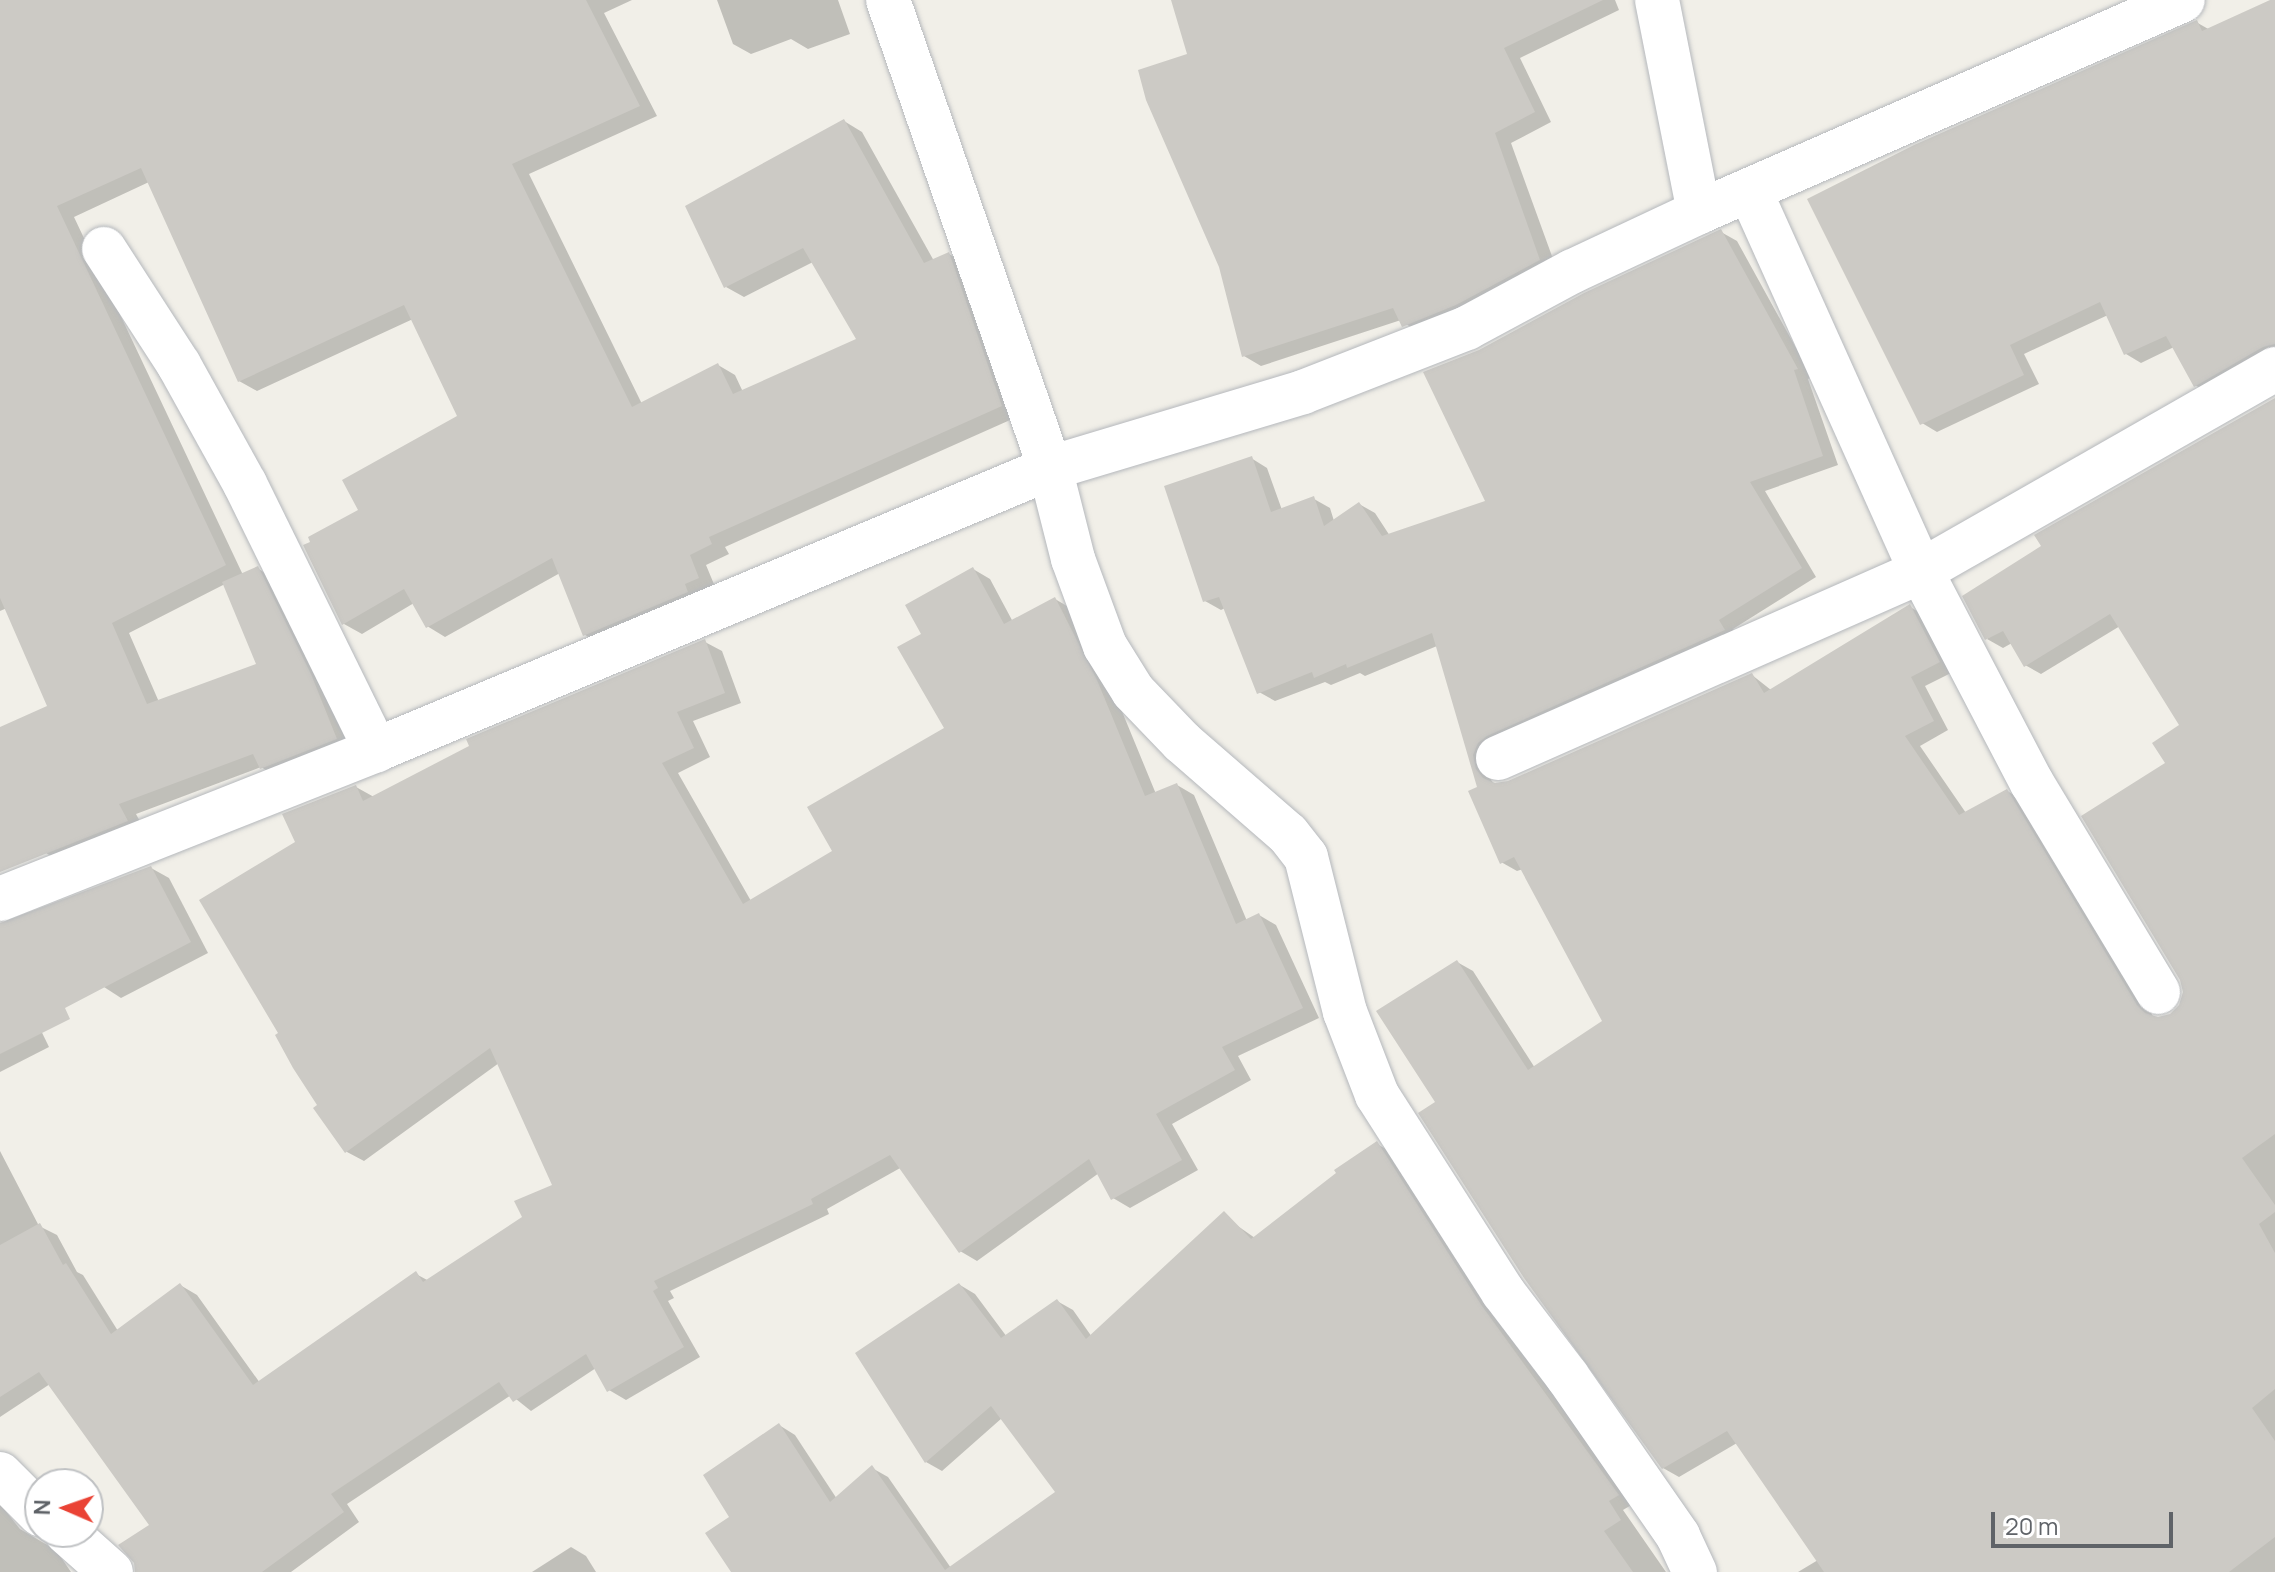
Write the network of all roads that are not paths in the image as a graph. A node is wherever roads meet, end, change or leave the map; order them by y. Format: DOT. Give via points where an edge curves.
graph roads {
  1 [pos="888,0"];
  2 [pos="1657,0"];
  3 [pos="2183,0"];
  4 [pos="1750,191"];
  5 [pos="1699,212"];
  6 [pos="104,249"];
  7 [pos="2275,369"];
  8 [pos="1050,468"];
  9 [pos="1921,571"];
  10 [pos="376,750"];
  11 [pos="1498,758"];
  12 [pos="0,899"];
  13 [pos="2158,992"];
  14 [pos="0,1474"];
  15 [pos="24,1498"];
  16 [pos="84,1548"];
  17 [pos="111,1572"];
  18 [pos="1695,1572"];
  1 -- 8 [label="street"];
  2 -- 5 [label="street"];
  3 -- 4 [label="street"];
  4 -- 5 [label="street"];
  4 -- 9 [label="street"];
  5 -- 8 [label="street" via="1467,328 1397,357 1303,392"];
  6 -- 10 [label="street" via="179,365 238,471"];
  7 -- 9 [label="street"];
  8 -- 10 [label="street"];
  8 -- 18 [label="street" via="1073,559 1105,646 1133,691 1182,742 1288,834 1306,857 1345,1012 1377,1095 1503,1292 1678,1536"];
  9 -- 11 [label="street"];
  9 -- 13 [label="street" via="2032,783"];
  10 -- 12 [label="street"];
  14 -- 15 [label="street"];
  16 -- 17 [label="street"];
}
